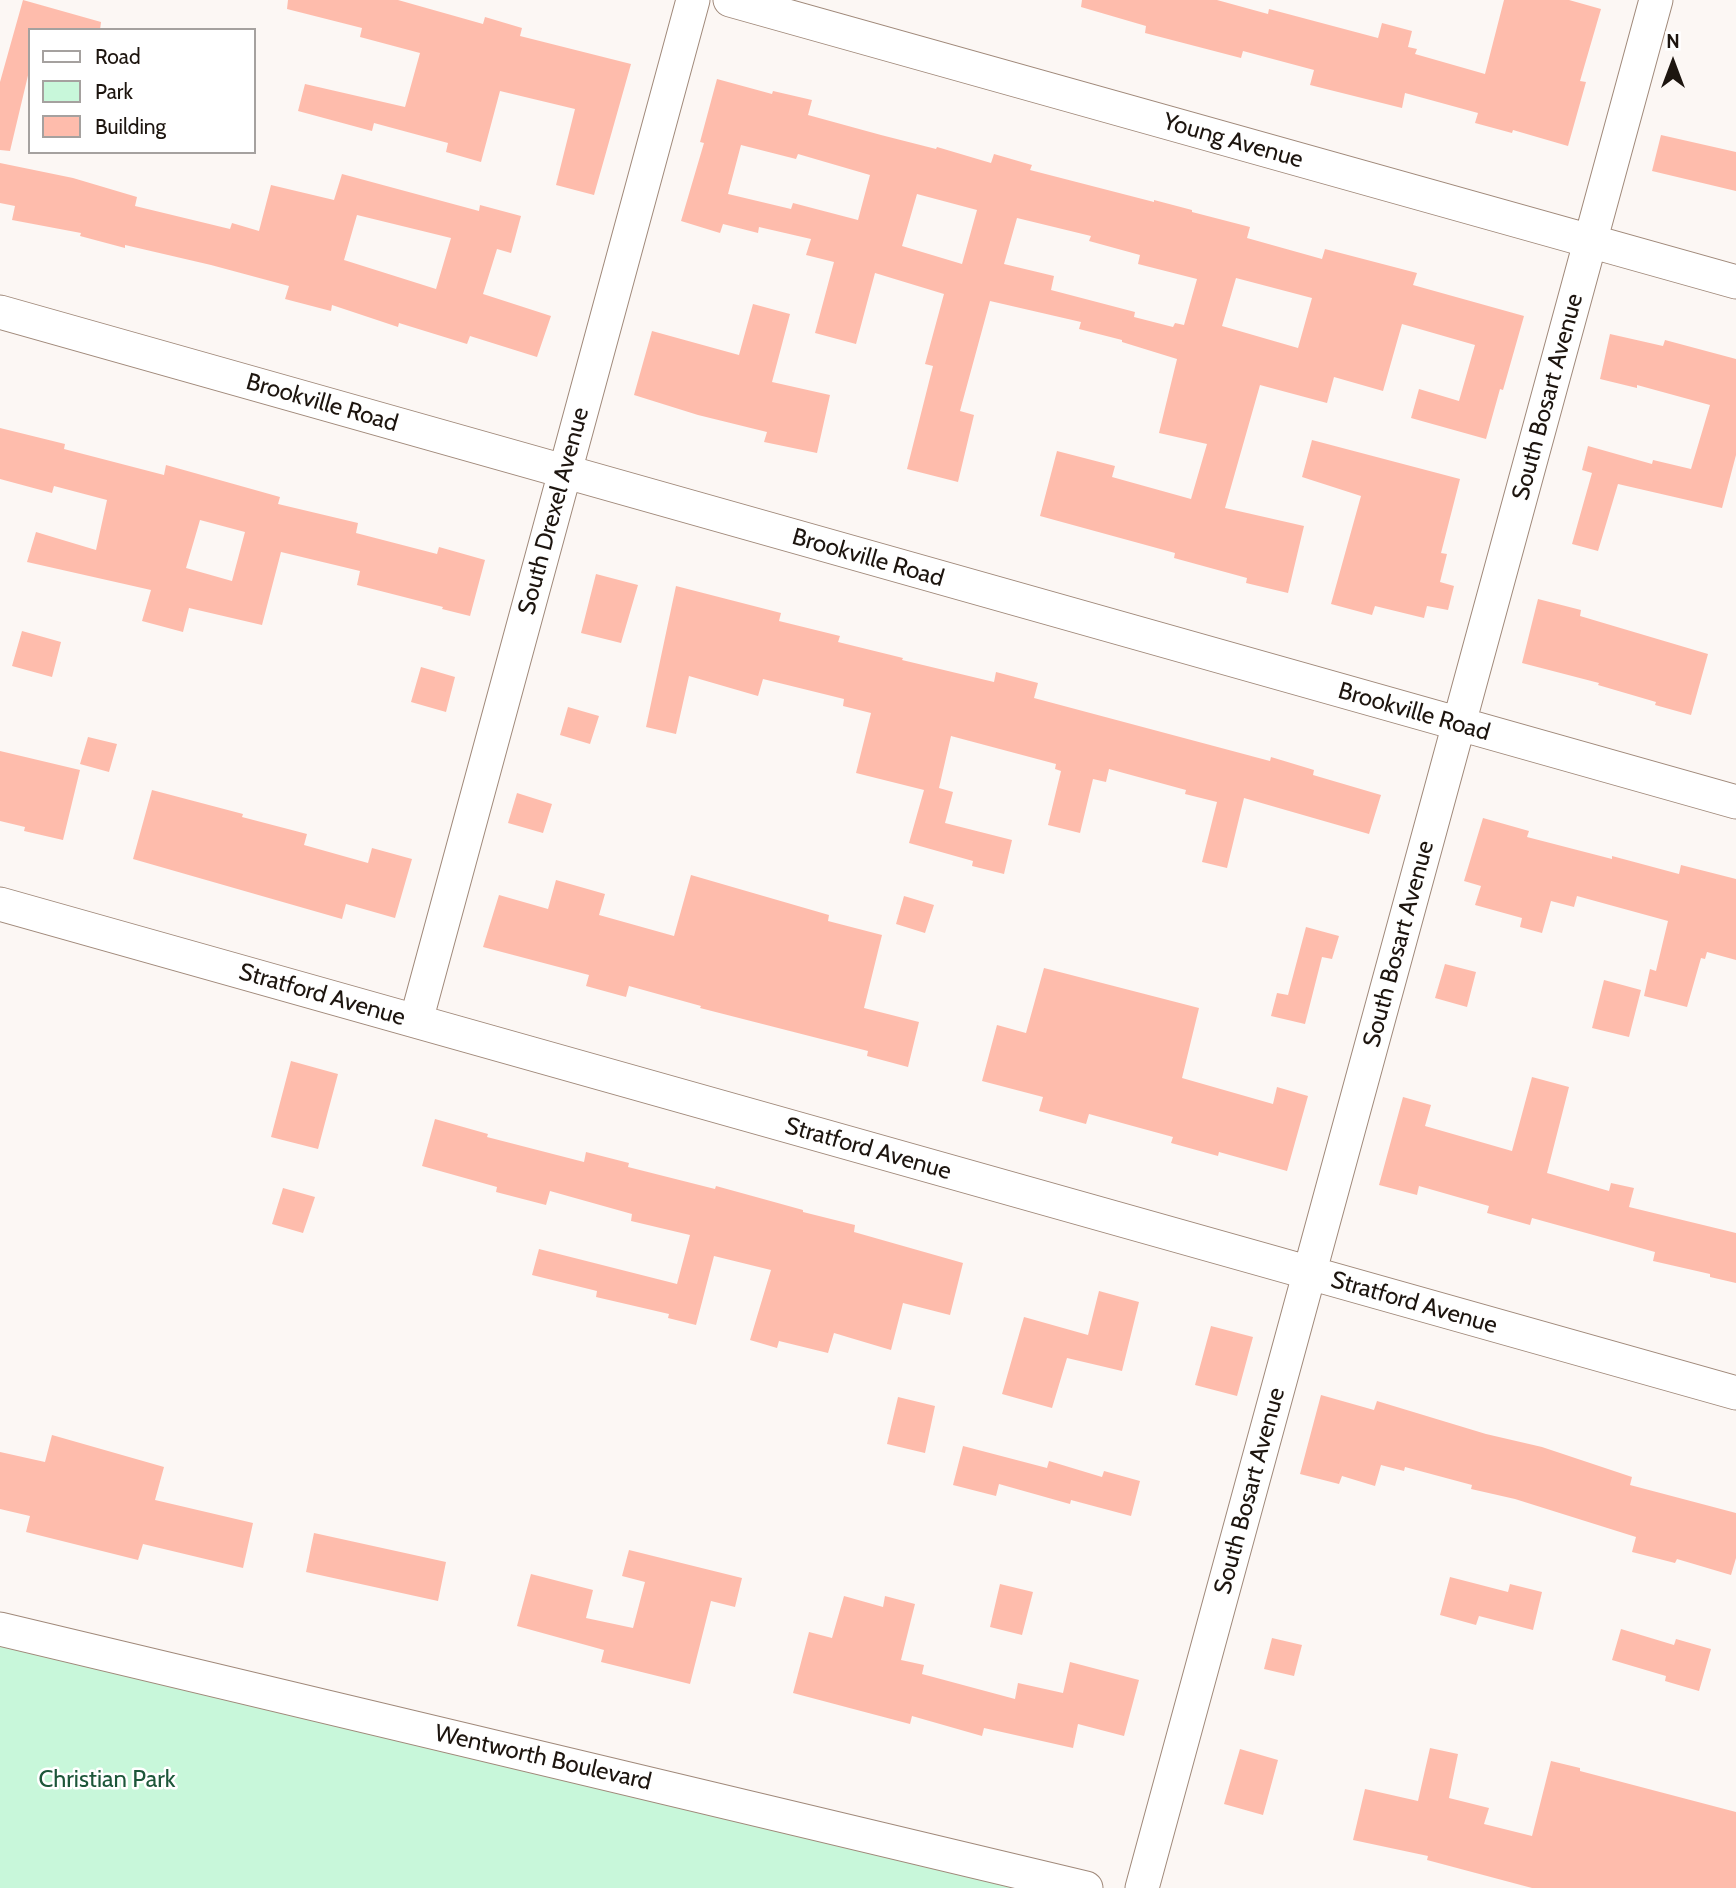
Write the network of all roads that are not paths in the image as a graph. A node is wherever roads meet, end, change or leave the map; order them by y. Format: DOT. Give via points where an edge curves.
graph roads {
  1 [pos="692,0"];
  2 [pos="730,0"];
  3 [pos="1656,0"];
  4 [pos="1590,241"];
  5 [pos="1736,282"];
  6 [pos="0,312"];
  7 [pos="564,472"];
  8 [pos="1459,725"];
  9 [pos="1736,802"];
  10 [pos="0,904"];
  11 [pos="416,1021"];
  12 [pos="1309,1274"];
  13 [pos="1736,1393"];
  14 [pos="0,1629"];
  15 [pos="1086,1888"];
  16 [pos="1142,1888"];
  1 -- 7 [label="street, South Drexel Avenue"];
  2 -- 4 [label="street, Young Avenue"];
  3 -- 4 [label="street, South Bosart Avenue"];
  4 -- 5 [label="street, Young Avenue"];
  4 -- 8 [label="street, South Bosart Avenue"];
  6 -- 7 [label="street, Brookville Road"];
  7 -- 8 [label="street, Brookville Road"];
  7 -- 11 [label="street, South Drexel Avenue"];
  8 -- 9 [label="street, Brookville Road"];
  8 -- 12 [label="street, South Bosart Avenue"];
  10 -- 11 [label="street, Stratford Avenue"];
  11 -- 12 [label="street, Stratford Avenue"];
  12 -- 13 [label="street, Stratford Avenue"];
  12 -- 16 [label="street, South Bosart Avenue"];
  14 -- 15 [label="street, Wentworth Boulevard"];
}
